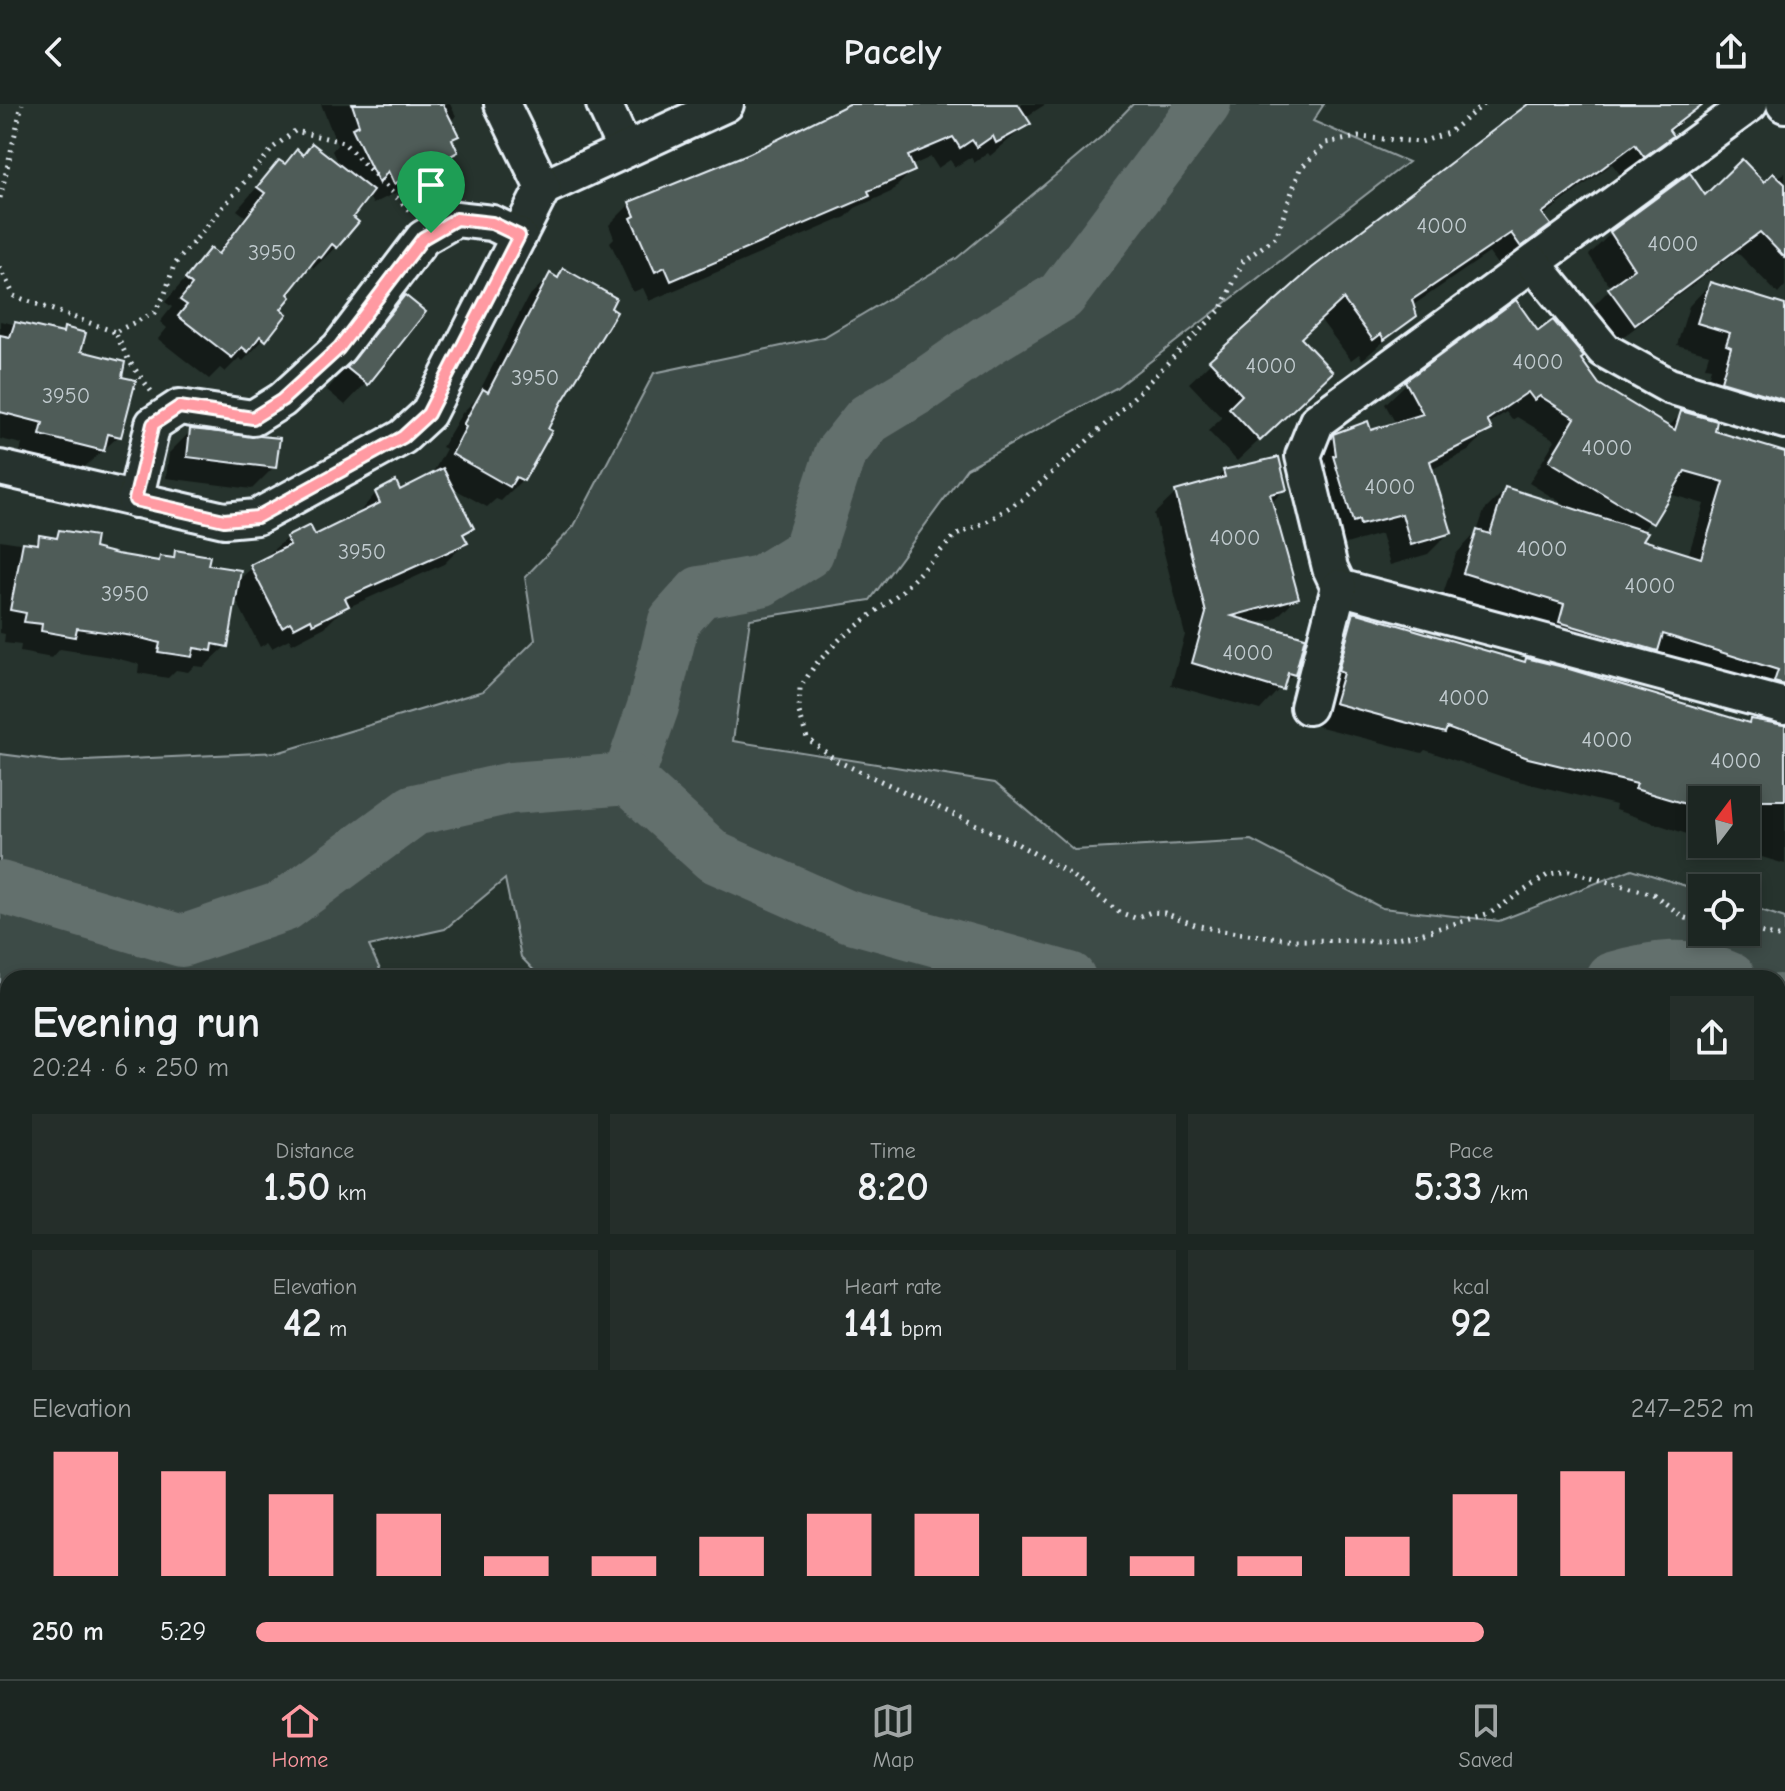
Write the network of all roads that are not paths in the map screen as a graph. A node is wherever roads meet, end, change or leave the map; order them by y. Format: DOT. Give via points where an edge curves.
graph roads {
  1 [pos="502,104"];
  2 [pos="604,104"];
  3 [pos="726,104"];
  4 [pos="1750,104"];
  5 [pos="625,150"];
  6 [pos="543,188"];
  7 [pos="519,236"];
  8 [pos="1534,264"];
  9 [pos="1785,421"];
  10 [pos="0,468"];
  11 [pos="135,500"];
  12 [pos="1339,587"];
  13 [pos="1785,706"];
  14 [pos="1308,707"];
  1 -- 6 [label="lane"];
  2 -- 5 [label="lane"];
  3 -- 5 [label="lane"];
  4 -- 8 [label="lane"];
  5 -- 6 [label="lane"];
  6 -- 7 [label="lane"];
  7 -- 11 [label="lane" via="428,414 403,437 257,517 224,520"];
  7 -- 11 [label="lane" via="492,223 456,219 423,238 339,348 282,400 253,418 179,407 153,424"];
  8 -- 9 [label="lane" via="1604,350 1669,386"];
  8 -- 12 [label="lane" via="1317,421 1303,456"];
  10 -- 11 [label="lane"];
  12 -- 13 [label="lane"];
  12 -- 14 [label="lane"];
}
